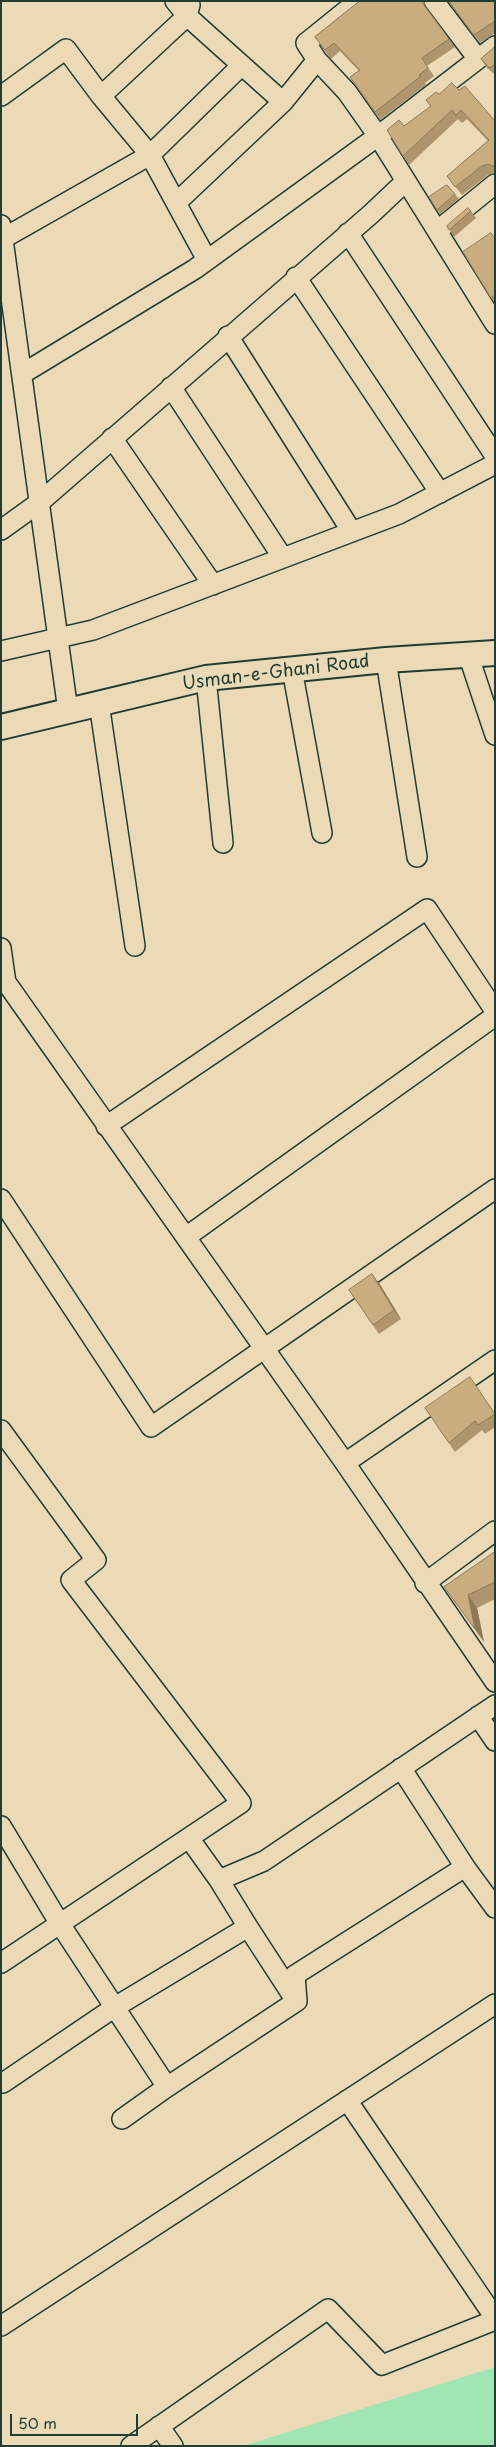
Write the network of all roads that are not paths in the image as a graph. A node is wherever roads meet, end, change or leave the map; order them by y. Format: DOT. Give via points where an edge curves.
graph roads {
  1 [pos="174,1"];
  2 [pos="358,1"];
  3 [pos="434,1"];
  4 [pos="189,9"];
  5 [pos="495,46"];
  6 [pos="478,59"];
  7 [pos="317,60"];
  8 [pos="242,65"];
  9 [pos="1,96"];
  10 [pos="101,96"];
  11 [pos="283,102"];
  12 [pos="378,136"];
  13 [pos="150,155"];
  14 [pos="406,181"];
  15 [pos="495,184"];
  16 [pos="176,203"];
  17 [pos="437,231"];
  18 [pos="2,232"];
  19 [pos="348,233"];
  20 [pos="207,260"];
  21 [pos="296,277"];
  22 [pos="495,324"];
  23 [pos="228,336"];
  24 [pos="22,374"];
  25 [pos="171,387"];
  26 [pos="112,438"];
  27 [pos="495,456"];
  28 [pos="495,464"];
  29 [pos="440,493"];
  30 [pos="40,502"];
  31 [pos="1,530"];
  32 [pos="352,532"];
  33 [pos="283,558"];
  34 [pos="213,585"];
  35 [pos="58,637"];
  36 [pos="1,651"];
  37 [pos="468,654"];
  38 [pos="495,654"];
  39 [pos="386,660"];
  40 [pos="292,669"];
  41 [pos="206,678"];
  42 [pos="99,703"];
  43 [pos="68,711"];
  44 [pos="1,727"];
  45 [pos="495,735"];
  46 [pos="322,833"];
  47 [pos="223,843"];
  48 [pos="417,857"];
  49 [pos="136,946"];
  50 [pos="1,948"];
  51 [pos="4,979"];
  52 [pos="495,1011"];
  53 [pos="495,1016"];
  54 [pos="106,1126"];
  55 [pos="495,1189"];
  56 [pos="1,1199"];
  57 [pos="186,1237"];
  58 [pos="263,1349"];
  59 [pos="495,1360"];
  60 [pos="1,1430"];
  61 [pos="345,1464"];
  62 [pos="495,1531"];
  63 [pos="425,1583"];
  64 [pos="495,1682"];
  65 [pos="495,1705"];
  66 [pos="478,1716"];
  67 [pos="495,1741"];
  68 [pos="401,1768"];
  69 [pos="1,1826"];
  70 [pos="189,1838"];
  71 [pos="465,1867"];
  72 [pos="219,1880"];
  73 [pos="495,1908"];
  74 [pos="60,1924"];
  75 [pos="248,1927"];
  76 [pos="1,1963"];
  77 [pos="297,2001"];
  78 [pos="495,2004"];
  79 [pos="115,2007"];
  80 [pos="3,2083"];
  81 [pos="167,2087"];
  82 [pos="347,2100"];
  83 [pos="122,2119"];
  84 [pos="495,2320"];
  85 [pos="1,2326"];
  86 [pos="159,2426"];
  87 [pos="130,2446"];
  88 [pos="172,2446"];
  1 -- 4 [label="street"];
  2 -- 7 [label="street" via="306,42"];
  3 -- 6 [label="street"];
  4 -- 8 [label="street"];
  4 -- 10 [label="street"];
  5 -- 6 [label="street"];
  6 -- 12 [label="street"];
  7 -- 11 [label="street"];
  7 -- 12 [label="street" via="347,92"];
  8 -- 11 [label="street"];
  8 -- 13 [label="street"];
  9 -- 10 [label="street" via="66,49"];
  10 -- 13 [label="street"];
  11 -- 16 [label="street"];
  12 -- 14 [label="street"];
  12 -- 20 [label="street"];
  13 -- 16 [label="street"];
  13 -- 18 [label="street"];
  14 -- 17 [label="street"];
  14 -- 19 [label="street"];
  15 -- 17 [label="street"];
  16 -- 20 [label="street"];
  17 -- 22 [label="street"];
  18 -- 24 [label="street"];
  19 -- 21 [label="street"];
  19 -- 27 [label="street"];
  20 -- 24 [label="street"];
  21 -- 23 [label="street"];
  21 -- 29 [label="street"];
  23 -- 25 [label="street"];
  23 -- 32 [label="street"];
  24 -- 30 [label="street"];
  25 -- 26 [label="street"];
  25 -- 33 [label="street"];
  26 -- 30 [label="street"];
  26 -- 34 [label="street"];
  28 -- 29 [label="street"];
  29 -- 32 [label="street" via="399,514"];
  30 -- 31 [label="street"];
  30 -- 35 [label="street"];
  32 -- 33 [label="street"];
  33 -- 34 [label="street"];
  34 -- 35 [label="street" via="93,630"];
  35 -- 36 [label="street"];
  35 -- 43 [label="street"];
  37 -- 38 [label="main road, Usman-e-Ghani Road"];
  37 -- 39 [label="main road, Usman-e-Ghani Road"];
  37 -- 45 [label="street"];
  39 -- 40 [label="main road, Usman-e-Ghani Road"];
  39 -- 48 [label="street"];
  40 -- 41 [label="main road, Usman-e-Ghani Road"];
  40 -- 46 [label="street"];
  41 -- 42 [label="main road, Usman-e-Ghani Road"];
  41 -- 47 [label="street"];
  42 -- 43 [label="main road, Usman-e-Ghani Road"];
  42 -- 49 [label="street"];
  43 -- 44 [label="main road, Usman-e-Ghani Road"];
  50 -- 51 [label="street"];
  51 -- 54 [label="street"];
  52 -- 54 [label="street" via="427,909"];
  53 -- 57 [label="street"];
  54 -- 57 [label="street"];
  55 -- 58 [label="street"];
  56 -- 58 [label="street" via="151,1426"];
  57 -- 58 [label="street"];
  58 -- 61 [label="street"];
  59 -- 61 [label="street"];
  60 -- 70 [label="street" via="96,1560 71,1580 241,1803"];
  61 -- 63 [label="street"];
  62 -- 63 [label="street"];
  63 -- 64 [label="street"];
  65 -- 66 [label="street"];
  66 -- 67 [label="street"];
  66 -- 68 [label="street"];
  68 -- 71 [label="street"];
  68 -- 72 [label="street" via="264,1861"];
  69 -- 74 [label="street"];
  70 -- 72 [label="street"];
  70 -- 74 [label="street"];
  71 -- 73 [label="street"];
  71 -- 77 [label="street" via="295,1975"];
  72 -- 75 [label="street"];
  74 -- 76 [label="street"];
  74 -- 79 [label="street"];
  75 -- 77 [label="street"];
  75 -- 79 [label="street"];
  77 -- 81 [label="street"];
  78 -- 82 [label="street"];
  79 -- 80 [label="street"];
  79 -- 81 [label="street"];
  81 -- 83 [label="street"];
  82 -- 84 [label="street"];
  82 -- 85 [label="street"];
  84 -- 86 [label="street" via="382,2365 328,2309"];
  86 -- 87 [label="street"];
  86 -- 88 [label="street"];
}
